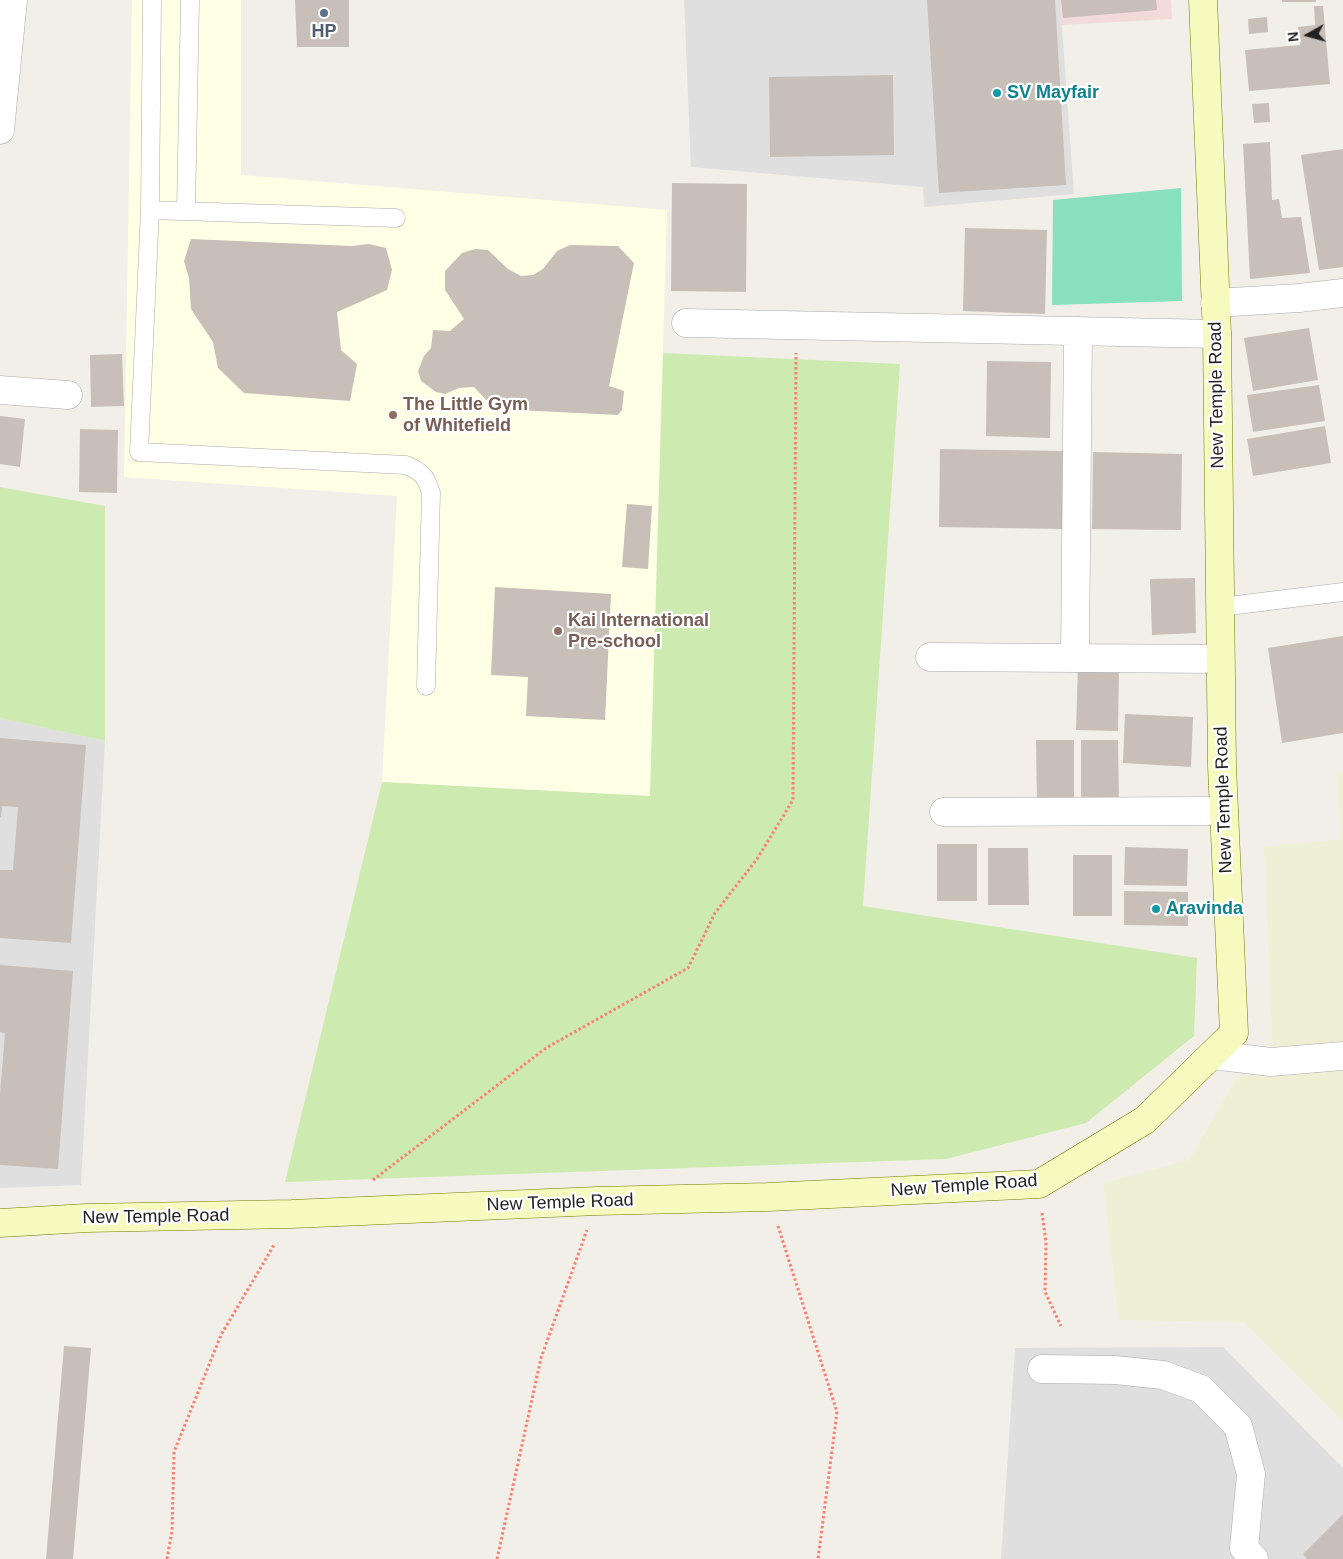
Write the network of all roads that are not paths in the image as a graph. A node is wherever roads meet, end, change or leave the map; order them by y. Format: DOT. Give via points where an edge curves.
graph roads {
  1 [pos="13,0"];
  2 [pos="152,0"];
  3 [pos="190,0"];
  4 [pos="1203,0"];
  5 [pos="0,130"];
  6 [pos="150,210"];
  7 [pos="186,210"];
  8 [pos="396,218"];
  9 [pos="1343,293"];
  10 [pos="1215,303"];
  11 [pos="686,322"];
  12 [pos="1078,331"];
  13 [pos="1217,334"];
  14 [pos="0,390"];
  15 [pos="68,395"];
  16 [pos="1343,592"];
  17 [pos="1220,606"];
  18 [pos="930,657"];
  19 [pos="1075,658"];
  20 [pos="1220,658"];
  21 [pos="426,686"];
  22 [pos="1224,811"];
  23 [pos="944,812"];
  24 [pos="1212,1055"];
  25 [pos="1343,1056"];
  26 [pos="0,1222"];
  27 [pos="1042,1369"];
  28 [pos="1254,1559"];
  1 -- 5 [label="street"];
  2 -- 6 [label="lane"];
  3 -- 7 [label="lane"];
  4 -- 10 [label="street, New Temple Road"];
  6 -- 7 [label="lane"];
  6 -- 21 [label="lane" via="139,452 406,465 419,470 431,493"];
  7 -- 8 [label="lane"];
  9 -- 10 [label="street"];
  10 -- 13 [label="street, New Temple Road"];
  11 -- 12 [label="street"];
  12 -- 13 [label="street"];
  12 -- 19 [label="street"];
  13 -- 17 [label="street, New Temple Road"];
  14 -- 15 [label="street"];
  16 -- 17 [label="lane"];
  17 -- 20 [label="street, New Temple Road"];
  18 -- 19 [label="street"];
  19 -- 20 [label="street"];
  20 -- 22 [label="street, New Temple Road"];
  22 -- 23 [label="street"];
  22 -- 24 [label="street, New Temple Road" via="1234,1033"];
  24 -- 25 [label="street" via="1271,1062"];
  24 -- 26 [label="street, New Temple Road" via="1145,1120 1039,1184 768,1197"];
  27 -- 28 [label="street" via="1115,1370 1163,1376 1201,1389 1238,1426 1250,1474 1244,1548"];
}
